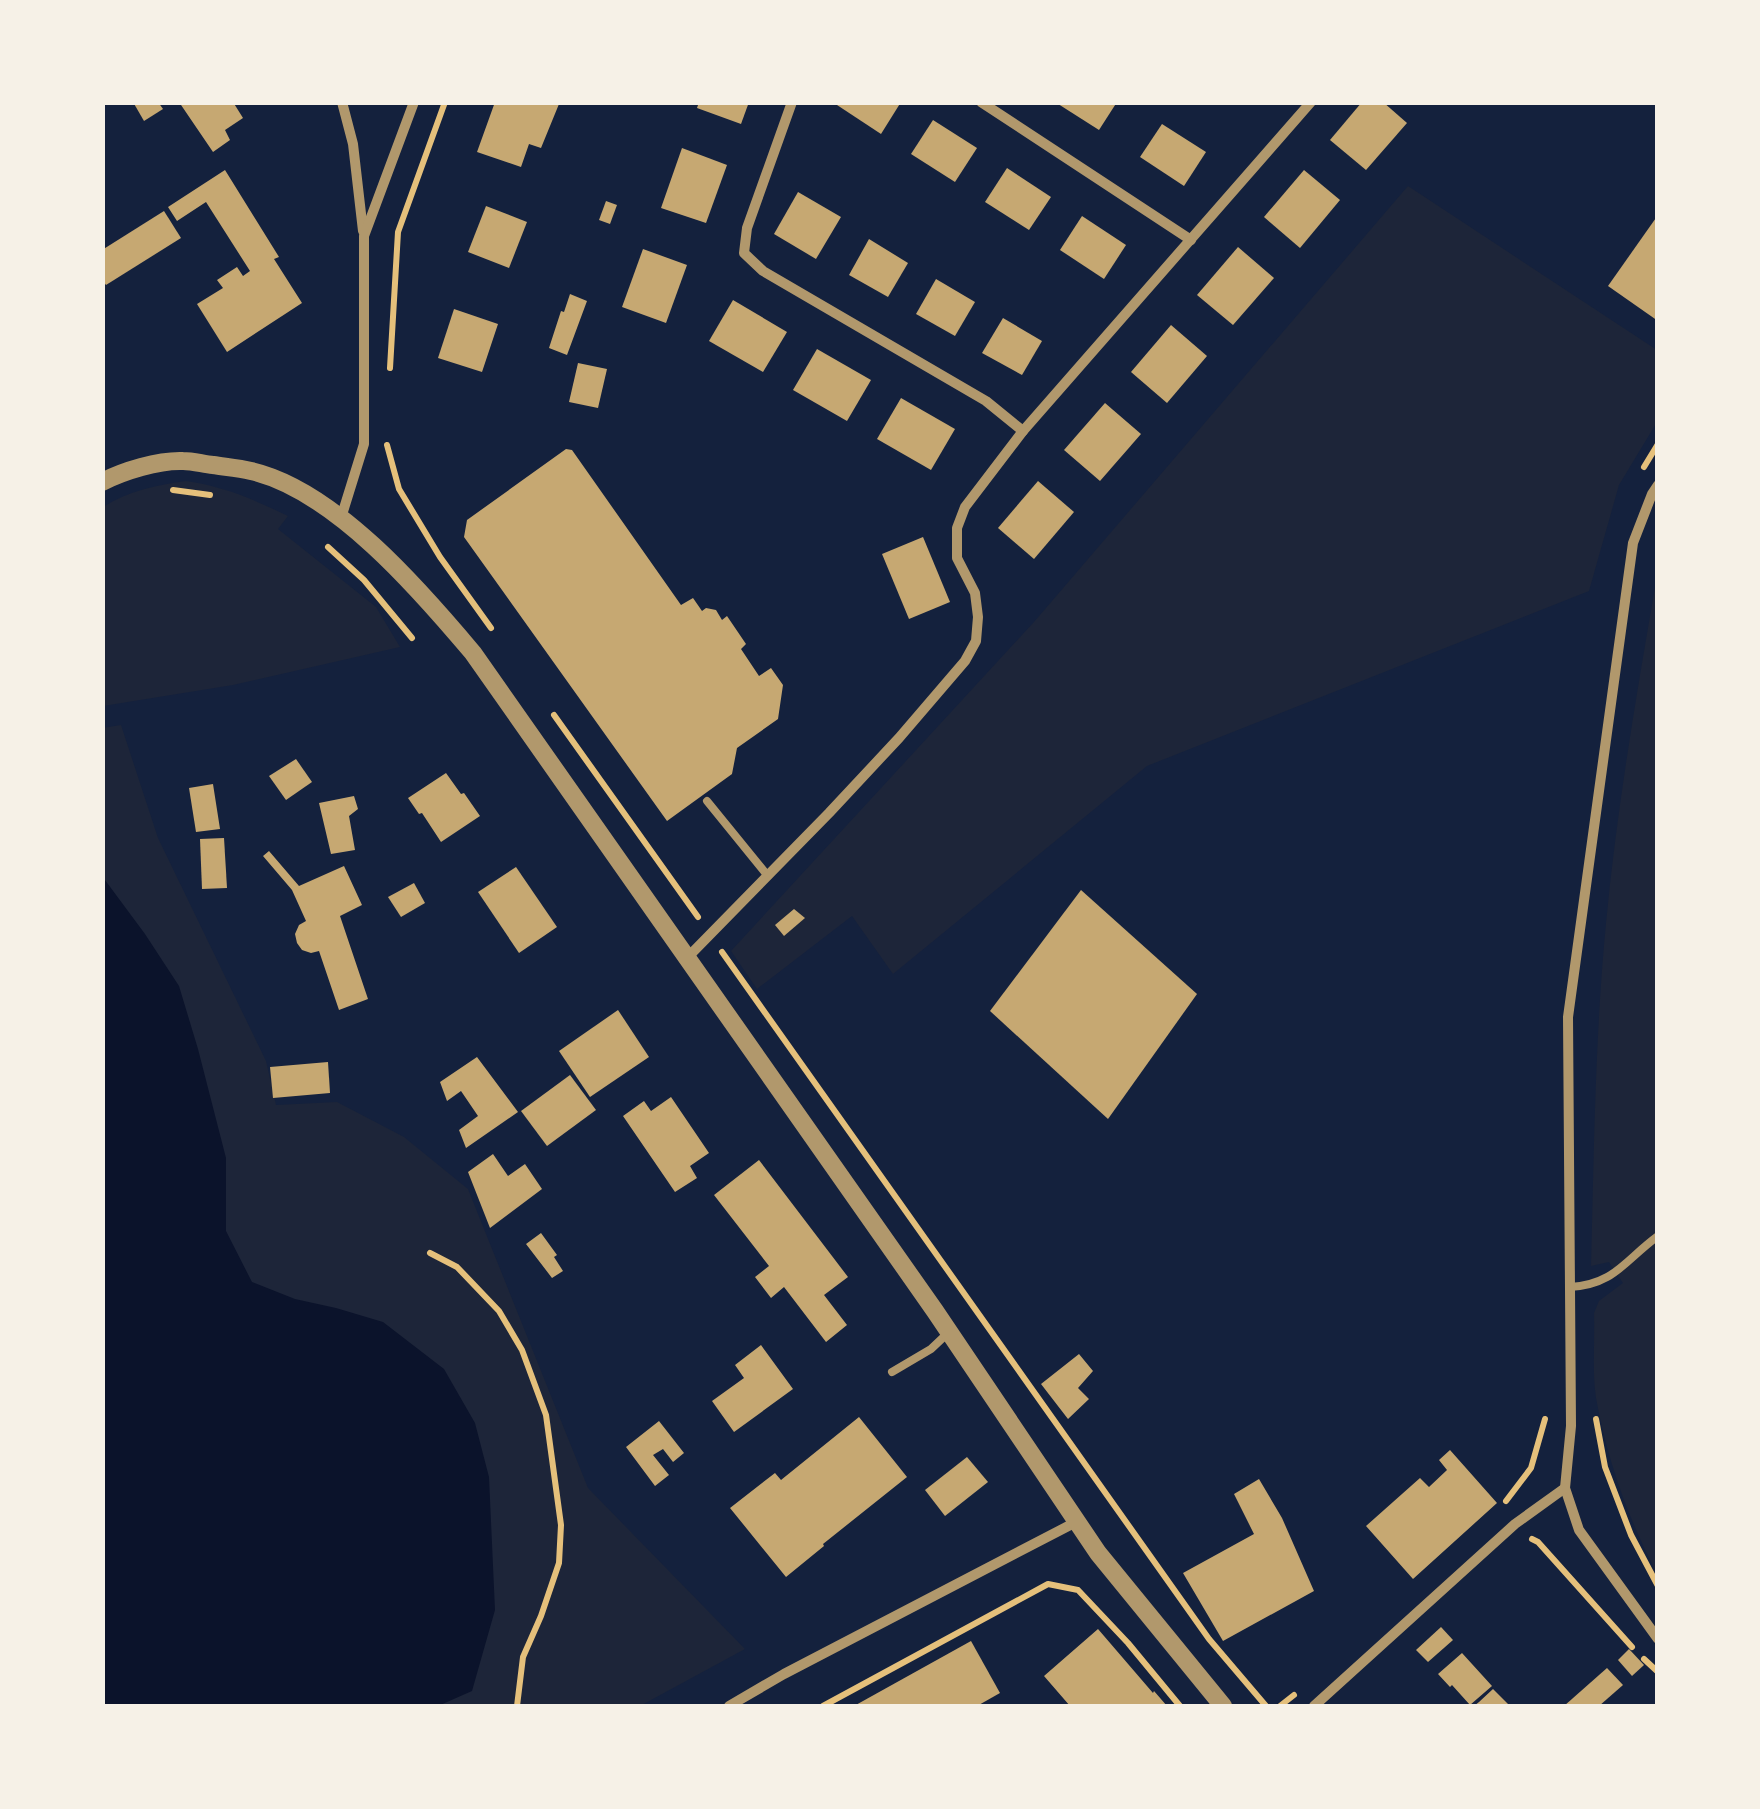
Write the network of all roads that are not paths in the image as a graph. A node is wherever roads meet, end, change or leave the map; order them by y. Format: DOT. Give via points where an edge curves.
graph roads {
  1 [pos="342,102"];
  2 [pos="414,102"];
  3 [pos="792,102"];
  4 [pos="981,102"];
  5 [pos="1310,102"];
  6 [pos="364,236"];
  7 [pos="1191,240"];
  8 [pos="1023,430"];
  9 [pos="102,482"];
  10 [pos="1658,485"];
  11 [pos="341,518"];
  12 [pos="707,801"];
  13 [pos="768,876"];
  14 [pos="688,958"];
  15 [pos="1658,1236"];
  16 [pos="1570,1287"];
  17 [pos="949,1332"];
  18 [pos="892,1372"];
  19 [pos="1565,1488"];
  20 [pos="1076,1522"];
  21 [pos="1658,1639"];
  22 [pos="729,1706"];
  23 [pos="1223,1706"];
  24 [pos="1314,1706"];
  1 -- 6 [label="street"];
  2 -- 6 [label="street"];
  3 -- 8 [label="street" via="744,254"];
  4 -- 7 [label="street"];
  5 -- 7 [label="street"];
  6 -- 11 [label="street" via="364,444"];
  7 -- 8 [label="street"];
  8 -- 13 [label="street" via="965,507 957,528 957,558 975,593 976,641 899,738"];
  9 -- 11 [label="street" via="180,460 235,468 295,488"];
  10 -- 16 [label="street" via="1633,543 1568,1017"];
  11 -- 14 [label="street" via="473,653"];
  12 -- 13 [label="lane"];
  13 -- 14 [label="street"];
  14 -- 17 [label="street"];
  15 -- 16 [label="lane" via="1616,1273"];
  16 -- 19 [label="street"];
  17 -- 18 [label="lane"];
  17 -- 20 [label="street"];
  19 -- 21 [label="street" via="1579,1530"];
  19 -- 24 [label="street"];
  20 -- 22 [label="street"];
  20 -- 23 [label="street"];
}
